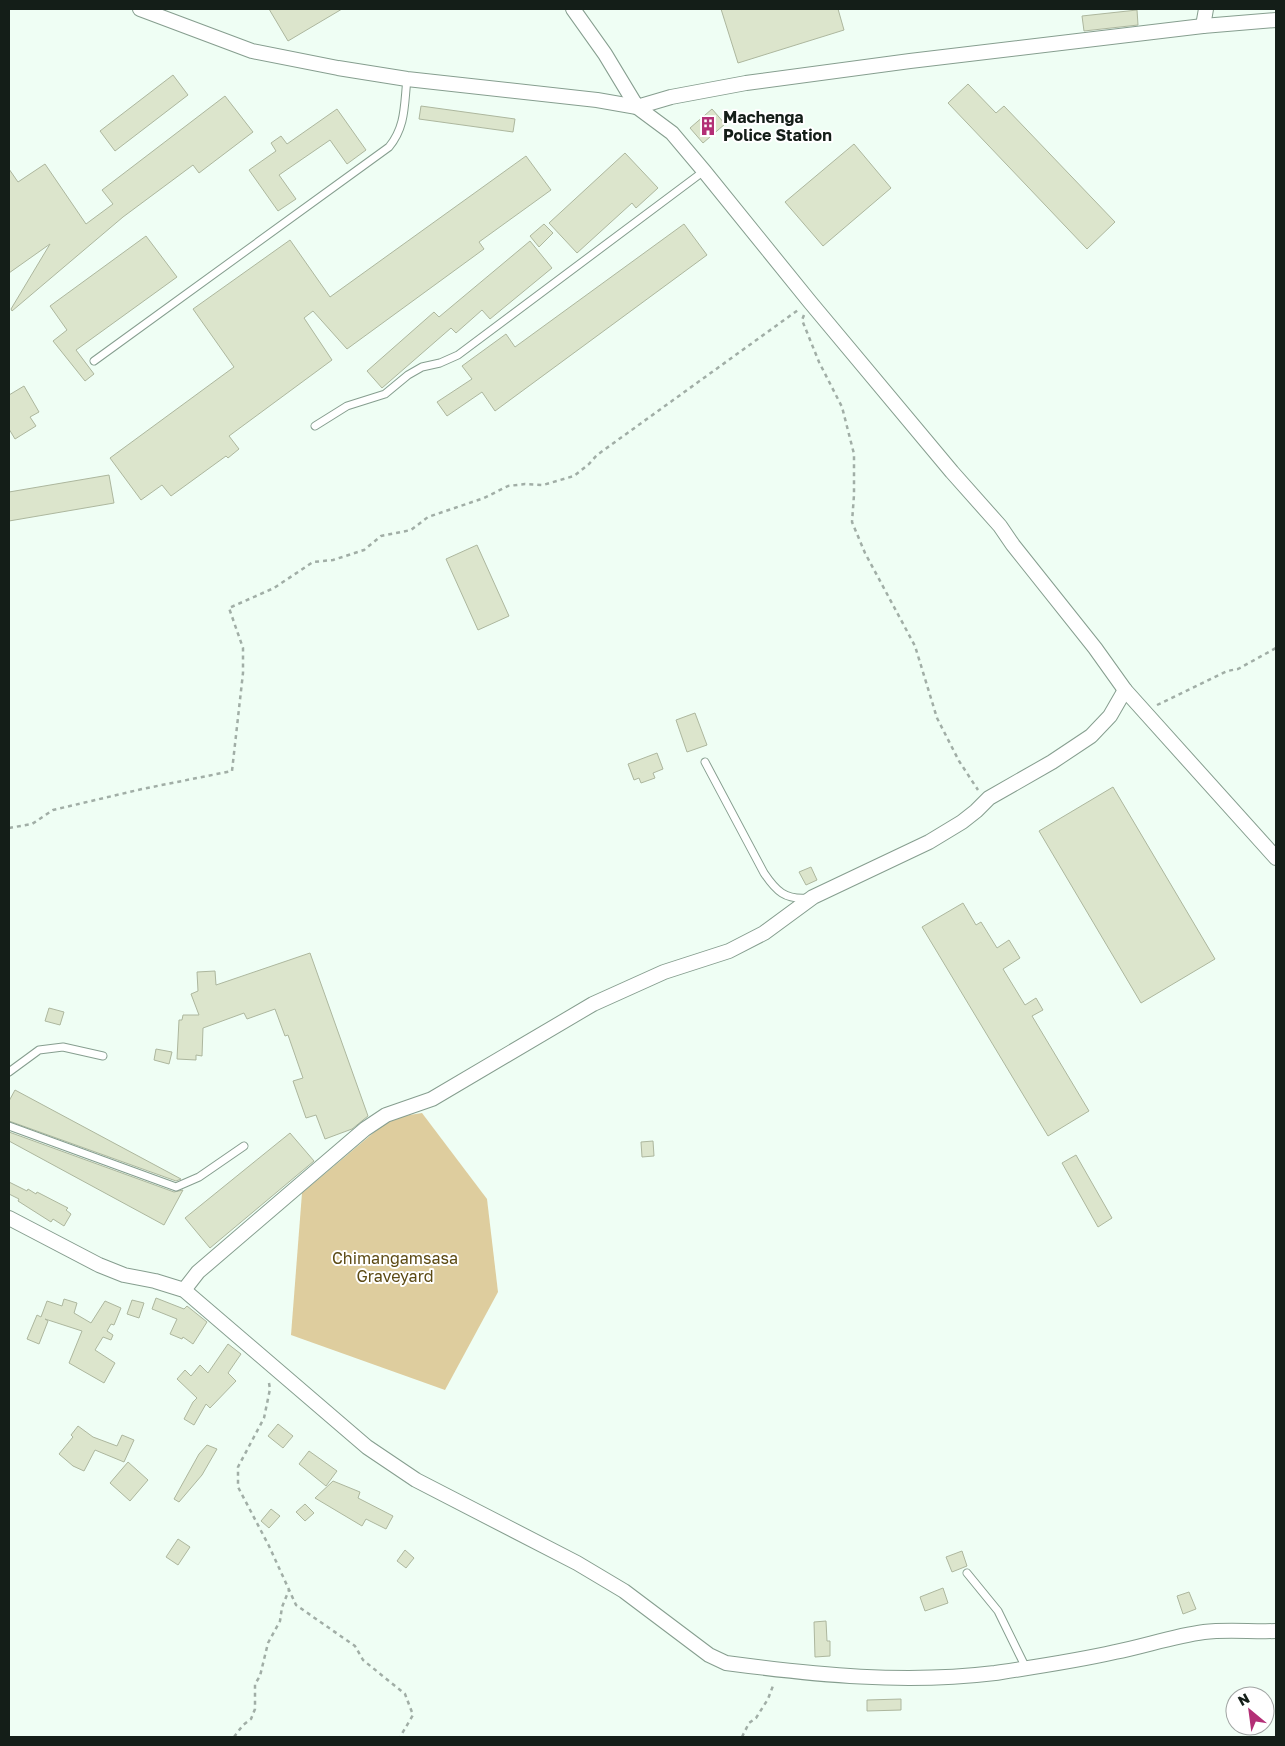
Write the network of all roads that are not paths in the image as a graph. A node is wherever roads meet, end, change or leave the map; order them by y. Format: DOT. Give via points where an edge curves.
graph roads {
  1 [pos="140,9"];
  2 [pos="573,9"];
  3 [pos="1206,9"];
  4 [pos="1276,20"];
  5 [pos="1203,26"];
  6 [pos="407,79"];
  7 [pos="637,107"];
  8 [pos="704,171"];
  9 [pos="94,361"];
  10 [pos="314,426"];
  11 [pos="1125,690"];
  12 [pos="705,762"];
  13 [pos="1276,858"];
  14 [pos="813,897"];
  15 [pos="103,1056"];
  16 [pos="9,1072"];
  17 [pos="9,1126"];
  18 [pos="244,1146"];
  19 [pos="9,1218"];
  20 [pos="184,1290"];
  21 [pos="967,1573"];
  22 [pos="1276,1631"];
  23 [pos="1026,1668"];
  1 -- 6 [label="street" via="252,51"];
  2 -- 7 [label="street"];
  3 -- 5 [label="street"];
  4 -- 5 [label="street"];
  5 -- 7 [label="street" via="910,60 746,83 670,97"];
  6 -- 7 [label="street"];
  6 -- 9 [label="lane" via="402,122 398,136 389,147"];
  7 -- 8 [label="street" via="672,133"];
  8 -- 10 [label="lane" via="458,355 440,364 422,367 385,394 347,406"];
  8 -- 11 [label="street" via="1000,526"];
  11 -- 13 [label="street"];
  11 -- 14 [label="street" via="1110,716 1090,736 989,798 962,822 929,842"];
  12 -- 14 [label="lane" via="773,886 784,895 797,899"];
  14 -- 20 [label="street" via="764,933 593,1004 432,1099 386,1114 292,1190 198,1272"];
  15 -- 16 [label="lane" via="63,1047 40,1050"];
  17 -- 18 [label="lane" via="176,1187 199,1177"];
  19 -- 20 [label="street" via="116,1272"];
  20 -- 23 [label="street" via="367,1447 416,1480 577,1563 624,1592 709,1655 726,1663 848,1677 966,1676"];
  21 -- 23 [label="lane" via="998,1611"];
  22 -- 23 [label="street" via="1206,1632 1114,1653"];
}
